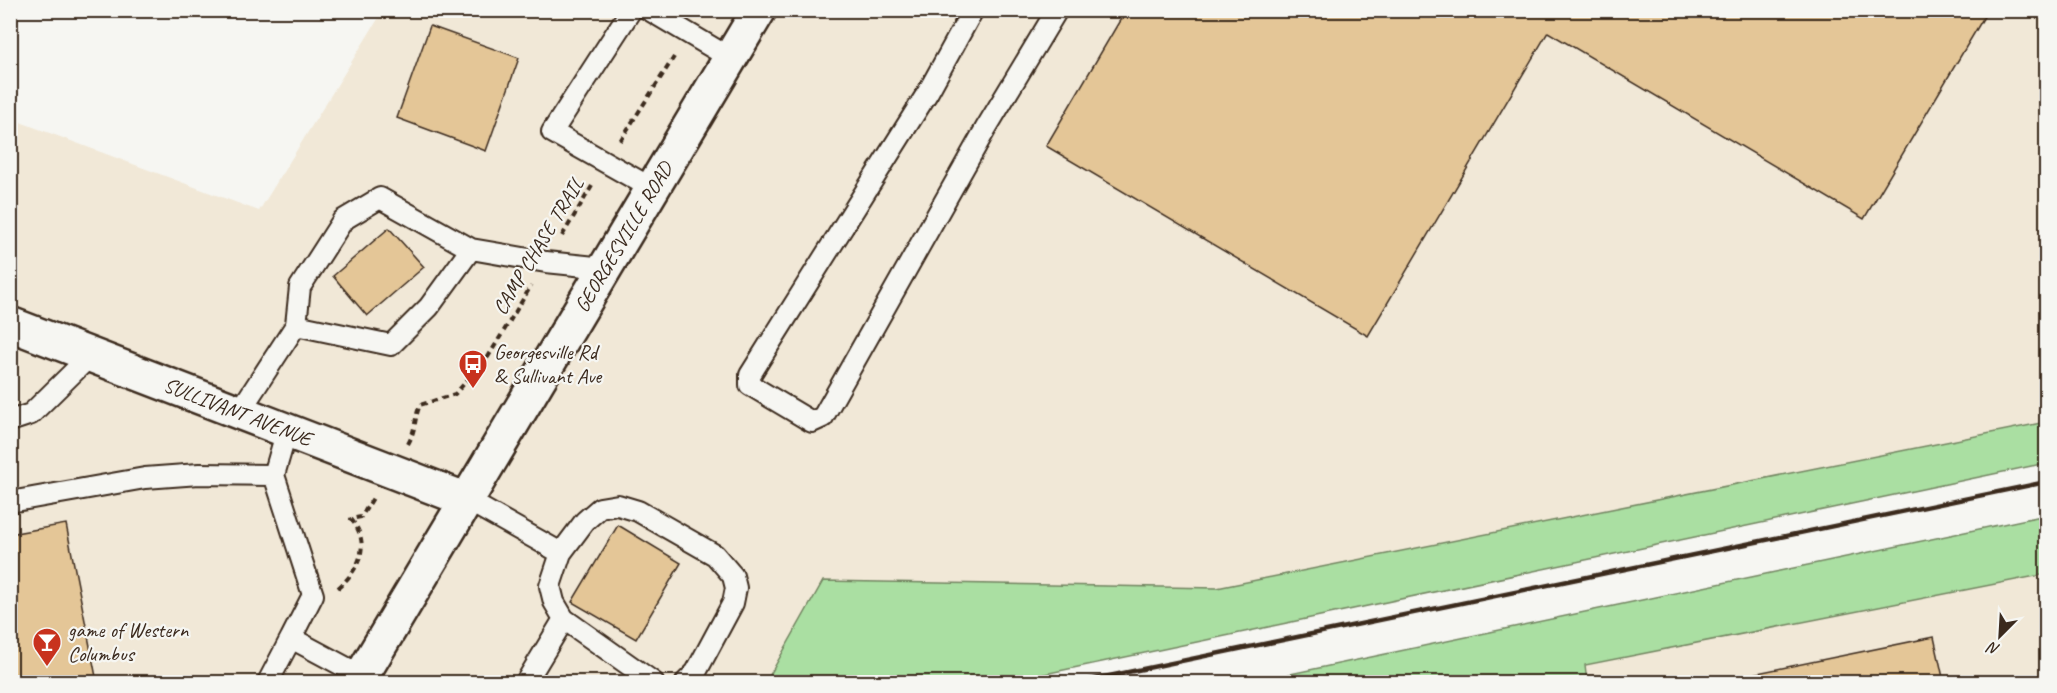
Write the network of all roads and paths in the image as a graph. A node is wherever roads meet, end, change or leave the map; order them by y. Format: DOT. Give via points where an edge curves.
graph roads {
  1 [pos="631,10"];
  2 [pos="649,10"];
  3 [pos="759,10"];
  4 [pos="973,10"];
  5 [pos="1057,10"];
  6 [pos="688,33"];
  7 [pos="730,58"];
  8 [pos="607,163"];
  9 [pos="653,189"];
  10 [pos="471,249"];
  11 [pos="546,262"];
  12 [pos="605,267"];
  13 [pos="10,324"];
  14 [pos="296,325"];
  15 [pos="91,355"];
  16 [pos="240,411"];
  17 [pos="10,421"];
  18 [pos="287,430"];
  19 [pos="391,470"];
  20 [pos="274,475"];
  21 [pos="467,500"];
  22 [pos="10,502"];
  23 [pos="561,553"];
  24 [pos="330,596"];
  25 [pos="564,619"];
  26 [pos="291,638"];
  27 [pos="360,679"];
  28 [pos="268,682"];
  29 [pos="526,682"];
  30 [pos="653,682"];
  31 [pos="686,682"];
  1 -- 8 [label="lane" via="552,132"];
  2 -- 6 [label="lane"];
  3 -- 7 [label="main road, GEORGESVILLE ROAD"];
  4 -- 5 [label="lane" via="928,92 750,375 750,385 812,422 823,417"];
  6 -- 7 [label="lane"];
  6 -- 8 [label="path, CAMP CHASE TRAIL"];
  7 -- 9 [label="main road, GEORGESVILLE ROAD"];
  8 -- 9 [label="lane"];
  8 -- 11 [label="path, CAMP CHASE TRAIL"];
  9 -- 12 [label="main road, GEORGESVILLE ROAD"];
  10 -- 11 [label="lane"];
  10 -- 14 [label="lane" via="429,307 391,345"];
  10 -- 14 [label="lane" via="380,198 343,220 300,287"];
  11 -- 12 [label="lane"];
  11 -- 19 [label="path, CAMP CHASE TRAIL" via="488,357 455,394 420,405 415,416 416,432"];
  12 -- 21 [label="main road, GEORGESVILLE ROAD"];
  13 -- 15 [label="main road, SULLIVANT AVENUE"];
  14 -- 16 [label="lane"];
  15 -- 16 [label="main road, SULLIVANT AVENUE"];
  15 -- 17 [label="lane" via="31,414"];
  16 -- 18 [label="main road, SULLIVANT AVENUE"];
  18 -- 19 [label="main road, SULLIVANT AVENUE"];
  18 -- 20 [label="lane"];
  19 -- 21 [label="main road, SULLIVANT AVENUE"];
  19 -- 24 [label="path, CAMP CHASE TRAIL" via="361,517 351,519 359,535 360,560 355,572"];
  20 -- 22 [label="lane" via="145,478"];
  20 -- 26 [label="lane" via="313,595"];
  21 -- 23 [label="lane"];
  21 -- 27 [label="main road, GEORGESVILLE ROAD"];
  23 -- 25 [label="lane" via="549,586"];
  23 -- 31 [label="lane" via="600,508 618,505 638,511 715,555 733,576 733,603 696,672"];
  25 -- 29 [label="lane"];
  25 -- 30 [label="lane"];
  26 -- 27 [label="lane"];
  26 -- 28 [label="lane"];
}
